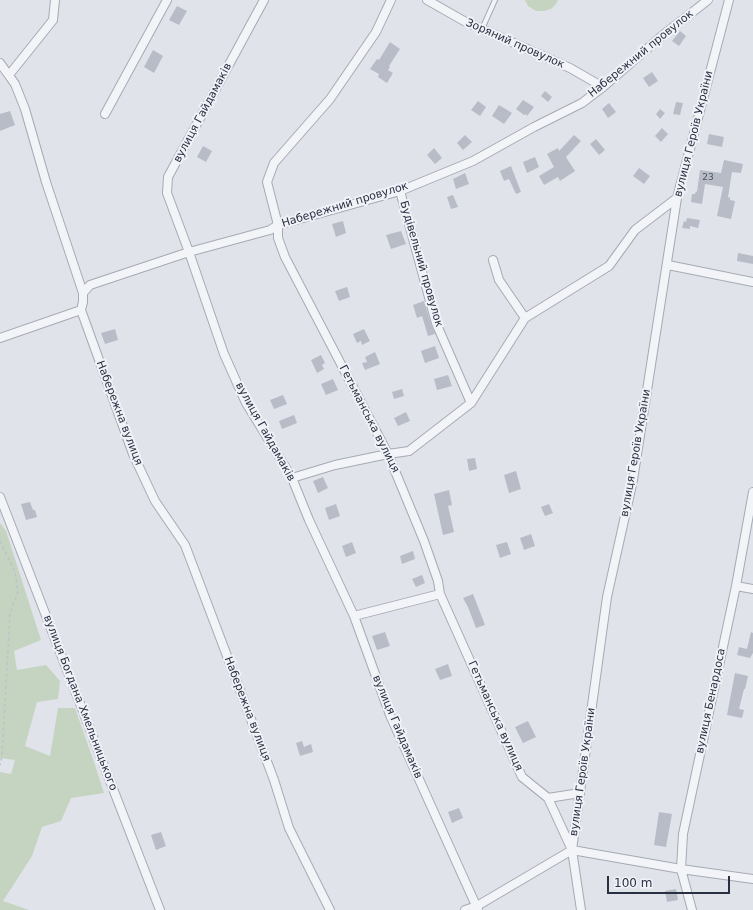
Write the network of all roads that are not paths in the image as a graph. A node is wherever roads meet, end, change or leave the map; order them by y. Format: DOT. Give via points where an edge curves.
graph roads {
  1 [pos="55,0"];
  2 [pos="167,0"];
  3 [pos="264,0"];
  4 [pos="392,0"];
  5 [pos="427,0"];
  6 [pos="495,0"];
  7 [pos="708,0"];
  8 [pos="729,0"];
  9 [pos="482,29"];
  10 [pos="0,63"];
  11 [pos="9,75"];
  12 [pos="603,87"];
  13 [pos="105,114"];
  14 [pos="400,191"];
  15 [pos="677,198"];
  16 [pos="278,225"];
  17 [pos="189,252"];
  18 [pos="493,260"];
  19 [pos="668,265"];
  20 [pos="753,282"];
  21 [pos="83,293"];
  22 [pos="81,310"];
  23 [pos="525,318"];
  24 [pos="0,338"];
  25 [pos="471,403"];
  26 [pos="388,454"];
  27 [pos="292,478"];
  28 [pos="753,492"];
  29 [pos="0,496"];
  30 [pos="736,586"];
  31 [pos="753,589"];
  32 [pos="440,594"];
  33 [pos="354,616"];
  34 [pos="580,793"];
  35 [pos="548,798"];
  36 [pos="572,850"];
  37 [pos="681,869"];
  38 [pos="753,878"];
  39 [pos="477,908"];
  40 [pos="160,910"];
  41 [pos="330,910"];
  42 [pos="465,910"];
  43 [pos="581,910"];
  44 [pos="692,910"];
  1 -- 11 [label="street" via="53,20"];
  2 -- 13 [label="street"];
  3 -- 17 [label="street, вулиця Гайдамаків" via="168,177 167,193"];
  4 -- 16 [label="street, Гетьманська вулиця" via="376,32 330,99 274,163 267,182"];
  5 -- 9 [label="street, Зоряний провулок"];
  6 -- 9 [label="lane"];
  7 -- 12 [label="street, Набережний провулок" via="663,34"];
  8 -- 15 [label="street, вулиця Героїв України"];
  9 -- 12 [label="street, Зоряний провулок" via="570,68"];
  10 -- 11 [label="street, Набережна вулиця"];
  11 -- 21 [label="street, Набережна вулиця" via="25,109"];
  12 -- 14 [label="street, Набережний провулок" via="582,103 473,161"];
  14 -- 16 [label="street, Набережний провулок"];
  14 -- 25 [label="street, Будівельний провулок" via="436,323"];
  15 -- 19 [label="street, вулиця Героїв України"];
  15 -- 23 [label="street" via="635,230 609,266"];
  16 -- 17 [label="street, Набережний провулок" via="270,230"];
  16 -- 26 [label="street, Гетьманська вулиця" via="278,238 285,257"];
  17 -- 21 [label="street, Набережний провулок" via="90,285"];
  17 -- 27 [label="street, вулиця Гайдамаків" via="224,354 246,402"];
  18 -- 23 [label="street" via="499,280"];
  19 -- 20 [label="street"];
  19 -- 34 [label="street, вулиця Героїв України" via="633,480 607,597"];
  21 -- 22 [label="street, Набережна вулиця"];
  22 -- 24 [label="street"];
  22 -- 41 [label="street, Набережна вулиця" via="133,454 155,501 185,545 274,780 289,828"];
  23 -- 25 [label="street"];
  25 -- 26 [label="street" via="409,451"];
  26 -- 27 [label="street" via="335,465"];
  26 -- 32 [label="street, Гетьманська вулиця" via="431,561"];
  27 -- 33 [label="street, вулиця Гайдамаків"];
  28 -- 30 [label="street, вулиця Бенардоса"];
  29 -- 40 [label="street, вулиця Богдана Хмельницького"];
  30 -- 31 [label="street"];
  30 -- 37 [label="street, вулиця Бенардоса" via="683,834"];
  32 -- 33 [label="street"];
  32 -- 35 [label="street, Гетьманська вулиця" via="522,777"];
  33 -- 39 [label="street, вулиця Гайдамаків" via="390,715"];
  34 -- 35 [label="street"];
  34 -- 36 [label="street, вулиця Героїв України"];
  35 -- 36 [label="street, Гетьманська вулиця"];
  36 -- 37 [label="street"];
  36 -- 39 [label="street"];
  36 -- 43 [label="street, вулиця Героїв України"];
  37 -- 38 [label="street"];
  37 -- 44 [label="street, вулиця Бенардоса"];
  39 -- 42 [label="street"];
}
